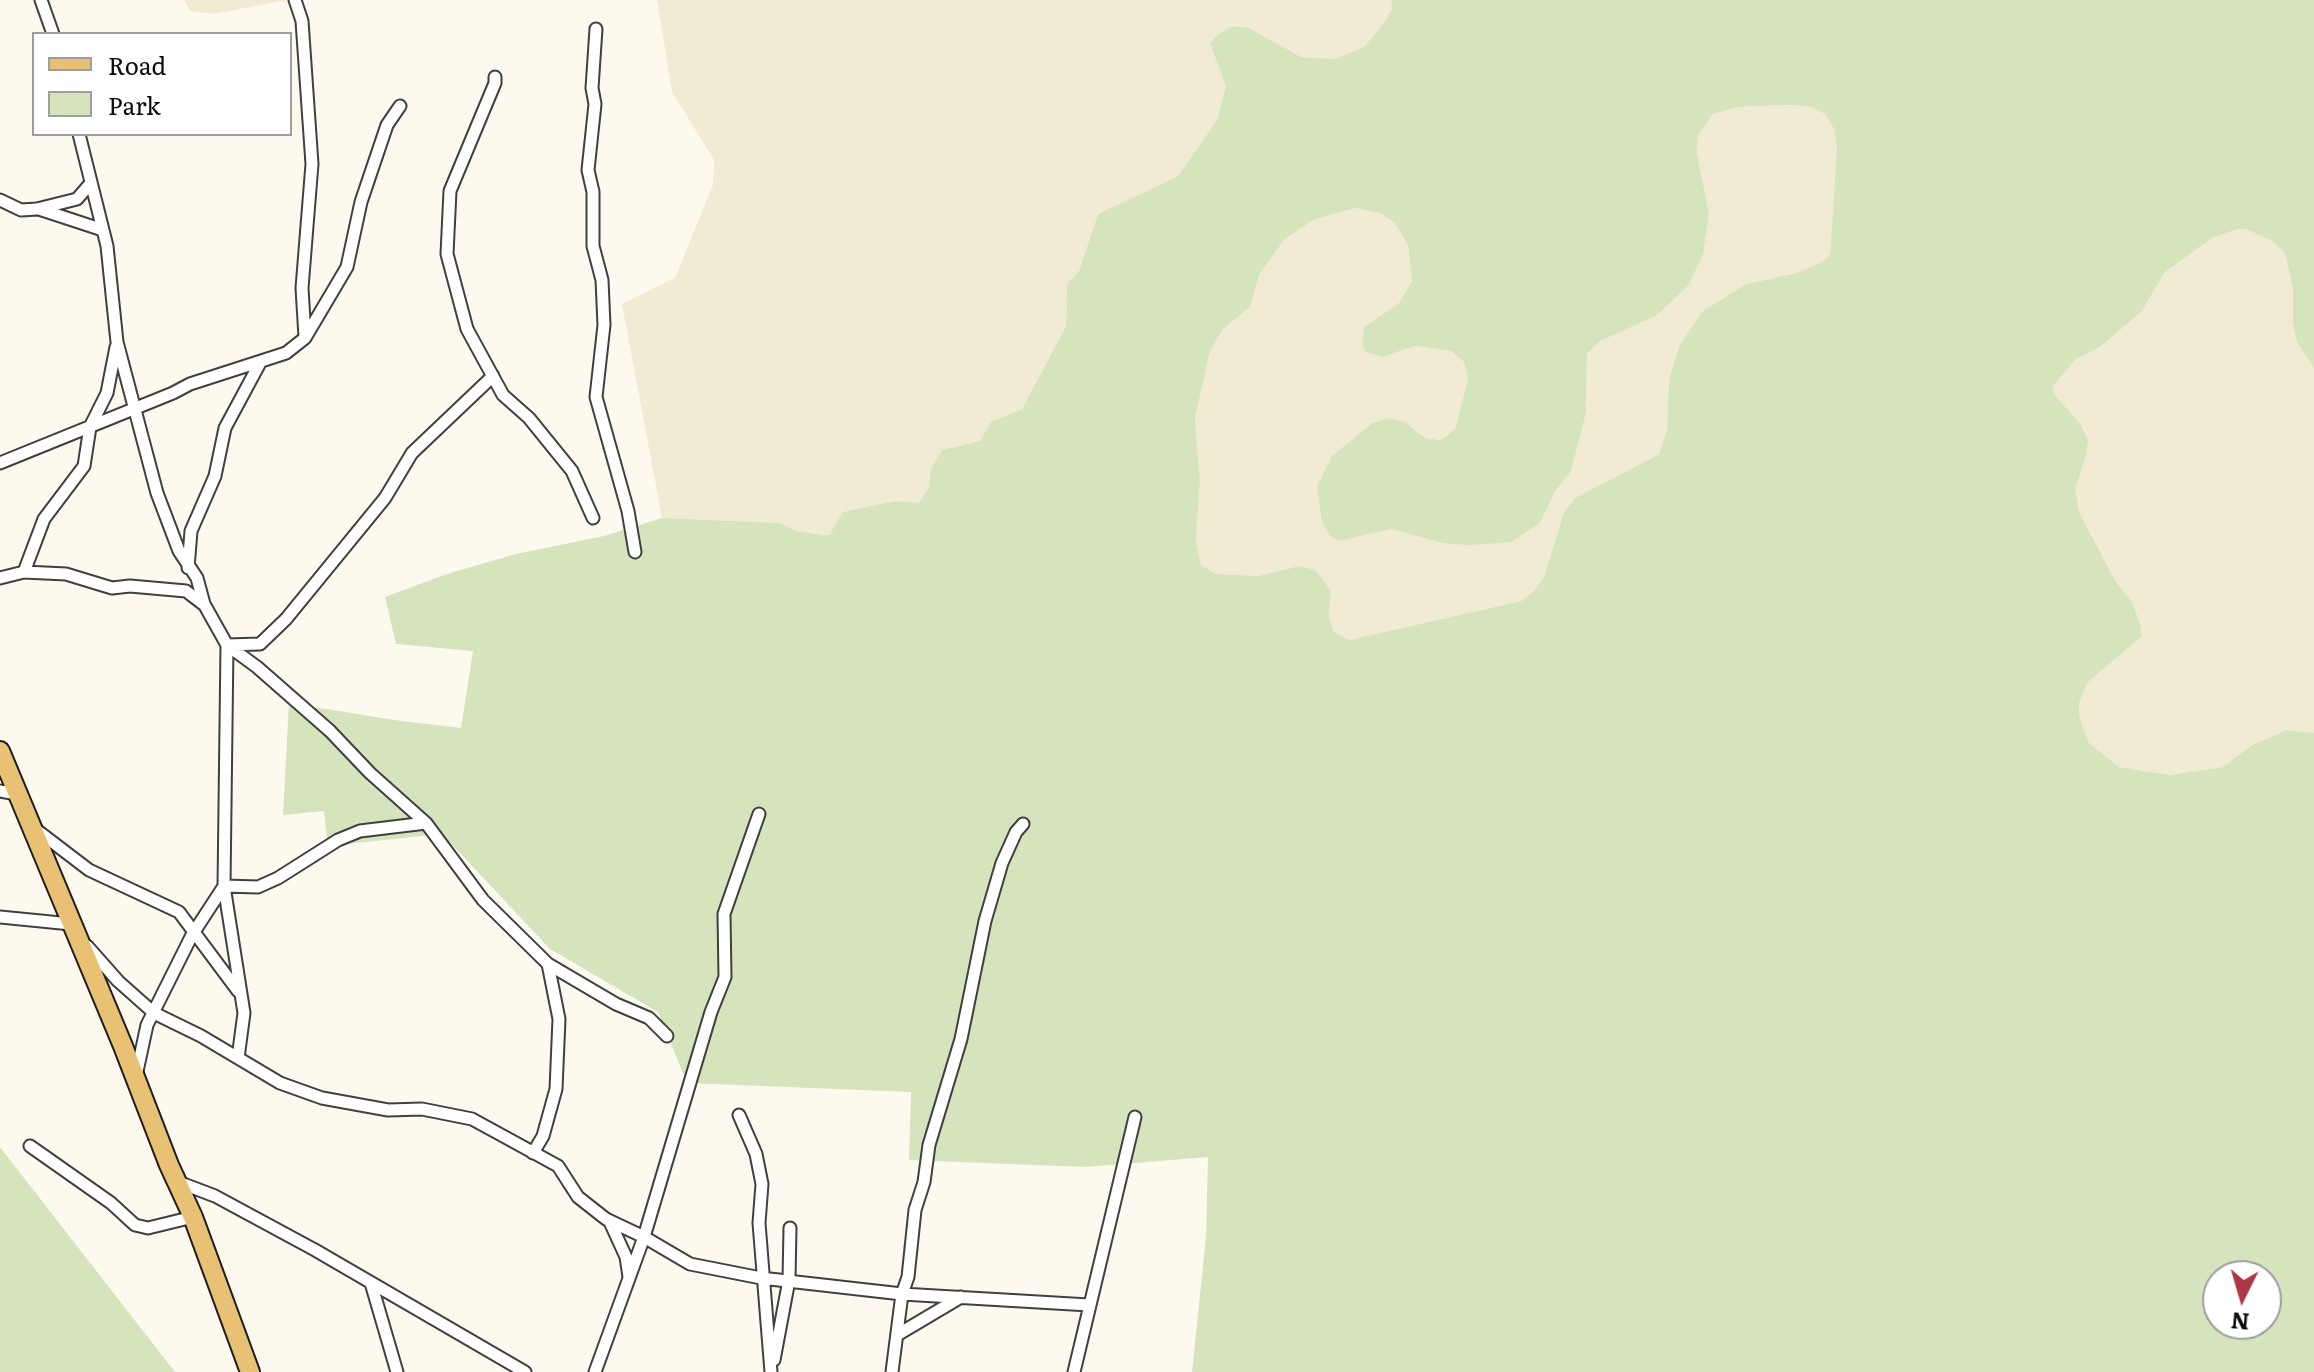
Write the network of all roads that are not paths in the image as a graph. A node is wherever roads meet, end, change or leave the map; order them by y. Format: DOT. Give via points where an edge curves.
graph roads {
  1 [pos="41,0"];
  2 [pos="295,0"];
  3 [pos="596,29"];
  4 [pos="52,32"];
  5 [pos="495,77"];
  6 [pos="400,106"];
  7 [pos="79,136"];
  8 [pos="90,184"];
  9 [pos="0,200"];
  10 [pos="37,209"];
  11 [pos="103,230"];
  12 [pos="305,338"];
  13 [pos="117,342"];
  14 [pos="261,361"];
  15 [pos="493,376"];
  16 [pos="134,408"];
  17 [pos="90,427"];
  18 [pos="0,463"];
  19 [pos="593,518"];
  20 [pos="635,552"];
  21 [pos="188,568"];
  22 [pos="24,572"];
  23 [pos="0,578"];
  24 [pos="204,604"];
  25 [pos="227,645"];
  26 [pos="0,751"];
  27 [pos="8,792"];
  28 [pos="759,814"];
  29 [pos="29,823"];
  30 [pos="426,823"];
  31 [pos="1023,824"];
  32 [pos="224,886"];
  33 [pos="0,917"];
  34 [pos="71,924"];
  35 [pos="195,931"];
  36 [pos="548,964"];
  37 [pos="240,994"];
  38 [pos="154,1013"];
  39 [pos="667,1036"];
  40 [pos="238,1058"];
  41 [pos="135,1081"];
  42 [pos="739,1115"];
  43 [pos="1135,1117"];
  44 [pos="30,1146"];
  45 [pos="533,1153"];
  46 [pos="177,1182"];
  47 [pos="193,1217"];
  48 [pos="610,1221"];
  49 [pos="790,1228"];
  50 [pos="644,1237"];
  51 [pos="761,1278"];
  52 [pos="629,1279"];
  53 [pos="789,1280"];
  54 [pos="371,1283"];
  55 [pos="902,1294"];
  56 [pos="962,1297"];
  57 [pos="1089,1305"];
  58 [pos="897,1335"];
  59 [pos="398,1370"];
  60 [pos="250,1372"];
  61 [pos="525,1372"];
  62 [pos="595,1372"];
  63 [pos="771,1372"];
  64 [pos="892,1372"];
  65 [pos="1074,1372"];
  1 -- 4 [label="street"];
  2 -- 12 [label="street" via="302,21 312,164 302,288"];
  3 -- 20 [label="street" via="588,170 604,325 596,397"];
  5 -- 15 [label="street" via="450,191 447,254 467,329"];
  6 -- 12 [label="street" via="387,125 361,202 347,267"];
  7 -- 8 [label="street"];
  8 -- 10 [label="street" via="77,199"];
  8 -- 11 [label="street"];
  9 -- 10 [label="street" via="21,210"];
  10 -- 11 [label="street"];
  11 -- 13 [label="street"];
  12 -- 14 [label="street" via="286,353"];
  13 -- 16 [label="street"];
  13 -- 17 [label="street" via="107,393"];
  14 -- 16 [label="street"];
  14 -- 21 [label="street" via="225,428 215,476 191,531"];
  15 -- 19 [label="street" via="503,395 572,471"];
  15 -- 25 [label="street" via="412,453 385,498 286,619 260,644"];
  16 -- 17 [label="street"];
  16 -- 21 [label="street" via="157,493"];
  17 -- 18 [label="street"];
  17 -- 22 [label="street" via="84,466 44,519"];
  21 -- 24 [label="street" via="197,578"];
  22 -- 23 [label="street"];
  22 -- 24 [label="street" via="66,574 112,588 186,591"];
  24 -- 25 [label="street"];
  25 -- 30 [label="street" via="286,692"];
  25 -- 32 [label="street"];
  26 -- 27 [label="main road"];
  27 -- 29 [label="main road"];
  28 -- 50 [label="street" via="724,914 725,977"];
  29 -- 34 [label="main road"];
  29 -- 35 [label="street" via="89,870 179,912"];
  30 -- 32 [label="street" via="360,831 258,887"];
  30 -- 36 [label="street" via="483,900"];
  31 -- 55 [label="street" via="1002,863 985,921 961,1039 929,1145"];
  32 -- 35 [label="street"];
  32 -- 37 [label="street"];
  33 -- 34 [label="street"];
  34 -- 38 [label="street" via="118,981"];
  34 -- 41 [label="main road"];
  35 -- 37 [label="street"];
  35 -- 38 [label="street"];
  36 -- 39 [label="street" via="649,1018"];
  36 -- 45 [label="street" via="559,1019 556,1089"];
  37 -- 40 [label="street" via="244,1013"];
  38 -- 40 [label="street"];
  38 -- 41 [label="street"];
  40 -- 45 [label="street" via="280,1083 322,1098 472,1119"];
  41 -- 46 [label="main road"];
  42 -- 51 [label="street" via="762,1184"];
  43 -- 57 [label="street"];
  44 -- 47 [label="street" via="135,1225 148,1228"];
  45 -- 48 [label="street" via="558,1166 578,1197"];
  46 -- 47 [label="main road"];
  46 -- 54 [label="street" via="215,1196"];
  47 -- 60 [label="main road"];
  48 -- 50 [label="street"];
  48 -- 52 [label="street"];
  49 -- 53 [label="street"];
  50 -- 51 [label="street" via="690,1264"];
  50 -- 52 [label="street"];
  51 -- 53 [label="street"];
  51 -- 63 [label="street"];
  52 -- 62 [label="street"];
  53 -- 55 [label="street"];
  53 -- 63 [label="street"];
  54 -- 59 [label="street"];
  54 -- 61 [label="street"];
  55 -- 56 [label="street"];
  55 -- 58 [label="street"];
  56 -- 57 [label="street"];
  56 -- 58 [label="street"];
  57 -- 65 [label="street"];
  58 -- 64 [label="street"];
}
